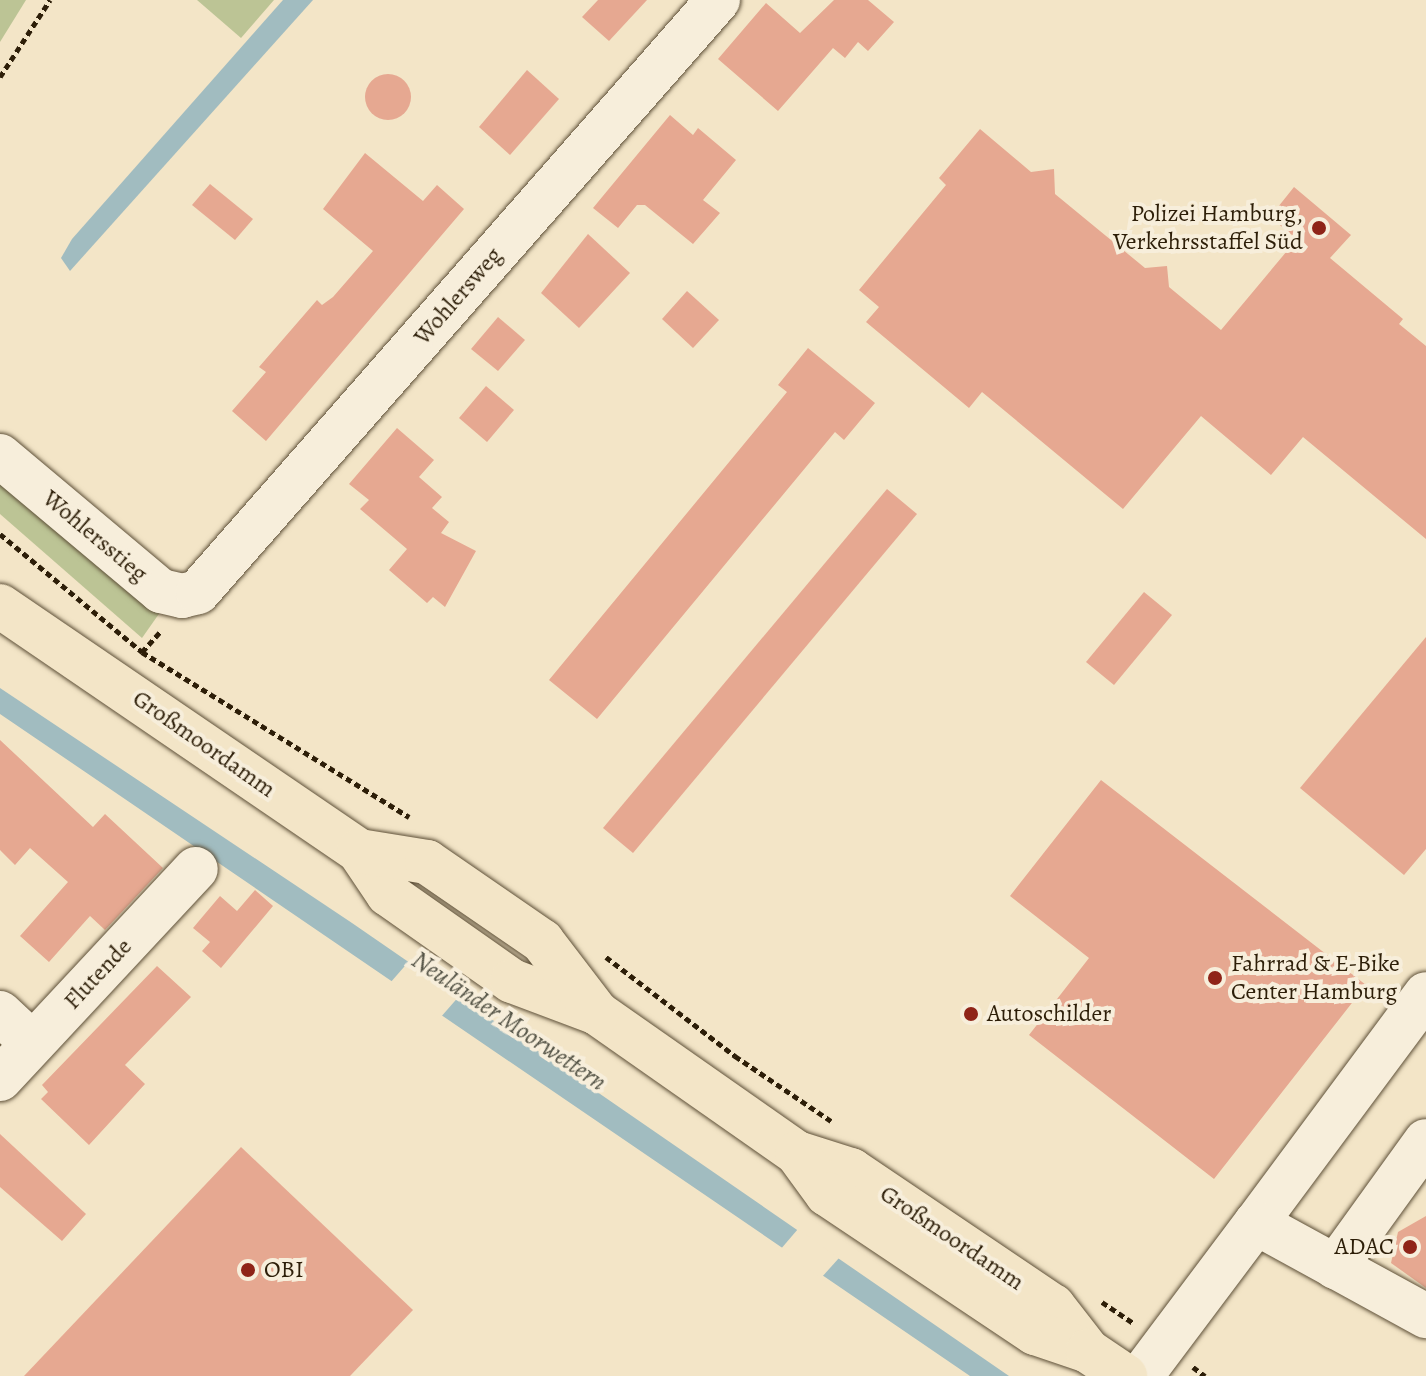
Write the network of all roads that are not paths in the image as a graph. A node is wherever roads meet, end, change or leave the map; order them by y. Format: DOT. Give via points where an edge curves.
graph roads {
  1 [pos="718,0"];
  2 [pos="0,456"];
  3 [pos="198,592"];
  4 [pos="0,598"];
  5 [pos="0,606"];
  6 [pos="50,638"];
  7 [pos="359,851"];
  8 [pos="196,869"];
  9 [pos="1426,994"];
  10 [pos="0,1013"];
  11 [pos="597,1013"];
  12 [pos="32,1043"];
  13 [pos="0,1079"];
  14 [pos="1426,1141"];
  15 [pos="797,1153"];
  16 [pos="903,1205"];
  17 [pos="849,1208"];
  18 [pos="1256,1223"];
  19 [pos="1335,1267"];
  20 [pos="1426,1316"];
  21 [pos="1088,1351"];
  22 [pos="1125,1376"];
  23 [pos="1141,1376"];
  1 -- 3 [label="street, Wohlersweg"];
  2 -- 3 [label="street, Wohlersstieg" via="161,591 182,596"];
  4 -- 6 [label="main road, Großmoordamm"];
  5 -- 6 [label="main road, Großmoordamm"];
  6 -- 7 [label="main road, Großmoordamm"];
  7 -- 11 [label="main road, Großmoordamm" via="388,894 512,981"];
  7 -- 11 [label="main road, Großmoordamm" via="427,862 542,941"];
  8 -- 12 [label="street, Flutende"];
  9 -- 18 [label="street"];
  10 -- 12 [label="street"];
  11 -- 15 [label="main road, Großmoordamm"];
  12 -- 13 [label="street, Flutende"];
  14 -- 19 [label="street"];
  15 -- 16 [label="main road, Großmoordamm" via="851,1170"];
  15 -- 17 [label="main road, Großmoordamm" via="827,1194"];
  16 -- 17 [label="main road"];
  16 -- 21 [label="main road, Großmoordamm" via="1053,1306"];
  17 -- 21 [label="main road, Großmoordamm" via="1035,1333"];
  18 -- 19 [label="street"];
  18 -- 23 [label="street"];
  19 -- 20 [label="street"];
  21 -- 22 [label="main road, Großmoordamm"];
}
